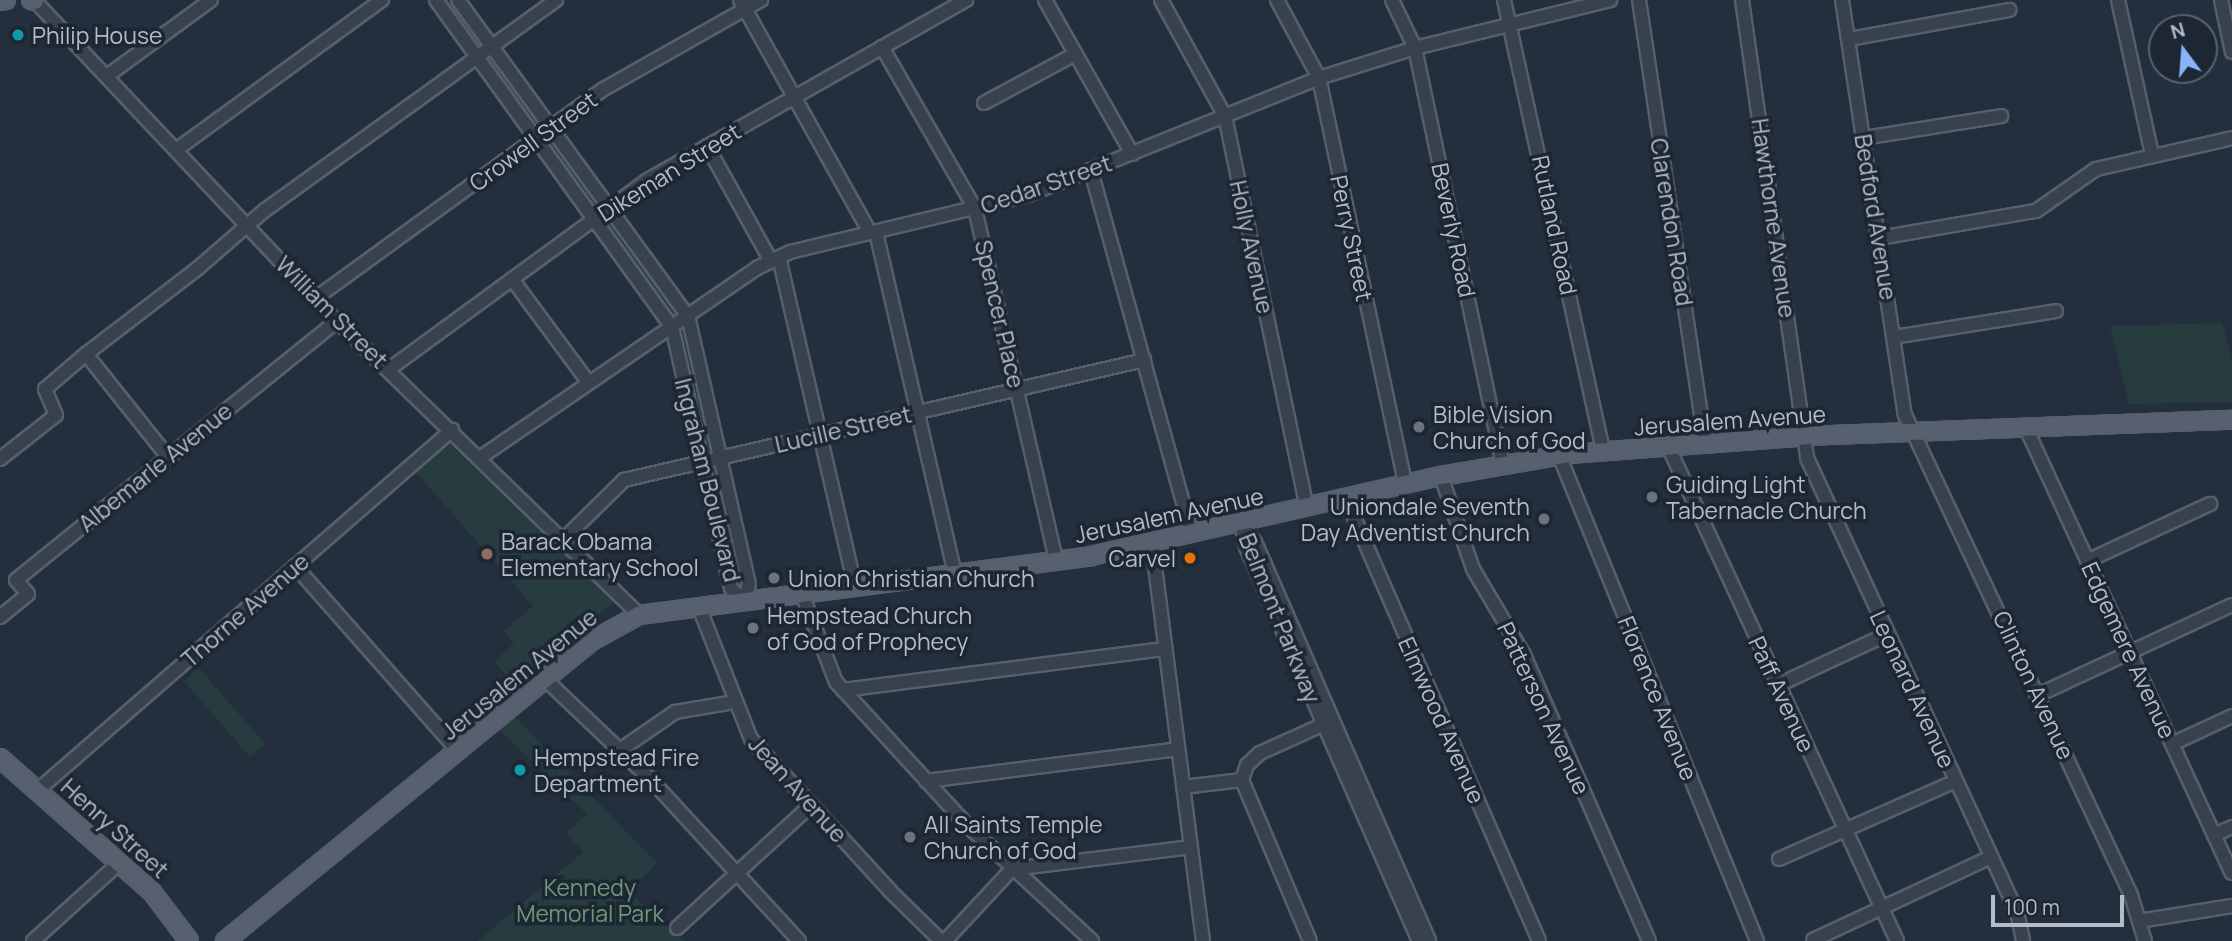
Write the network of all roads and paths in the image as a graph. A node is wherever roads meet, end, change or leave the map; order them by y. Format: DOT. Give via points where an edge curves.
graph roads {
  1 [pos="6,0"];
  2 [pos="33,0"];
  3 [pos="211,0"];
  4 [pos="382,0"];
  5 [pos="436,0"];
  6 [pos="458,0"];
  7 [pos="556,0"];
  8 [pos="761,0"];
  9 [pos="966,0"];
  10 [pos="1045,0"];
  11 [pos="1161,0"];
  12 [pos="1277,0"];
  13 [pos="1392,0"];
  14 [pos="1504,0"];
  15 [pos="1610,0"];
  16 [pos="1639,0"];
  17 [pos="1742,0"];
  18 [pos="1842,0"];
  19 [pos="2118,0"];
  20 [pos="2221,0"];
  21 [pos="0,1"];
  22 [pos="742,4"];
  23 [pos="2009,10"];
  24 [pos="1512,24"];
  25 [pos="1849,39"];
  26 [pos="491,46"];
  27 [pos="881,47"];
  28 [pos="1415,48"];
  29 [pos="2232,52"];
  30 [pos="1075,54"];
  31 [pos="477,57"];
  32 [pos="107,76"];
  33 [pos="1319,78"];
  34 [pos="794,97"];
  35 [pos="984,103"];
  36 [pos="1225,116"];
  37 [pos="2001,116"];
  38 [pos="551,127"];
  39 [pos="1864,138"];
  40 [pos="2232,138"];
  41 [pos="537,139"];
  42 [pos="707,146"];
  43 [pos="176,150"];
  44 [pos="1132,154"];
  45 [pos="2152,155"];
  46 [pos="1091,171"];
  47 [pos="610,208"];
  48 [pos="975,209"];
  49 [pos="594,219"];
  50 [pos="247,226"];
  51 [pos="873,232"];
  52 [pos="1879,238"];
  53 [pos="775,259"];
  54 [pos="512,279"];
  55 [pos="316,298"];
  56 [pos="2056,311"];
  57 [pos="688,317"];
  58 [pos="337,321"];
  59 [pos="671,327"];
  60 [pos="1894,337"];
  61 [pos="86,354"];
  62 [pos="1144,360"];
  63 [pos="388,370"];
  64 [pos="589,383"];
  65 [pos="1017,389"];
  66 [pos="918,411"];
  67 [pos="2232,420"];
  68 [pos="2026,428"];
  69 [pos="452,430"];
  70 [pos="1916,431"];
  71 [pos="820,434"];
  72 [pos="1807,436"];
  73 [pos="1705,444"];
  74 [pos="1668,446"];
  75 [pos="1603,451"];
  76 [pos="1559,455"];
  77 [pos="168,457"];
  78 [pos="481,457"];
  79 [pos="720,457"];
  80 [pos="0,458"];
  81 [pos="702,461"];
  82 [pos="1503,464"];
  83 [pos="1441,476"];
  84 [pos="1405,484"];
  85 [pos="1346,499"];
  86 [pos="2210,505"];
  87 [pos="1307,508"];
  88 [pos="1241,523"];
  89 [pos="1192,534"];
  90 [pos="565,538"];
  91 [pos="1152,543"];
  92 [pos="1056,561"];
  93 [pos="2087,561"];
  94 [pos="295,566"];
  95 [pos="955,574"];
  96 [pos="855,587"];
  97 [pos="802,594"];
  98 [pos="744,602"];
  99 [pos="2232,605"];
  100 [pos="699,607"];
  101 [pos="639,615"];
  102 [pos="0,617"];
  103 [pos="1888,634"];
  104 [pos="1165,649"];
  105 [pos="2130,653"];
  106 [pos="546,680"];
  107 [pos="1778,685"];
  108 [pos="843,690"];
  109 [pos="2038,695"];
  110 [pos="735,702"];
  111 [pos="2232,716"];
  112 [pos="1328,722"];
  113 [pos="2172,744"];
  114 [pos="620,750"];
  115 [pos="1178,750"];
  116 [pos="459,752"];
  117 [pos="0,758"];
  118 [pos="1242,780"];
  119 [pos="926,781"];
  120 [pos="1956,781"];
  121 [pos="1183,787"];
  122 [pos="38,790"];
  123 [pos="811,805"];
  124 [pos="2232,827"];
  125 [pos="1846,831"];
  126 [pos="2214,835"];
  127 [pos="1380,841"];
  128 [pos="1190,847"];
  129 [pos="1991,857"];
  130 [pos="1779,859"];
  131 [pos="120,862"];
  132 [pos="1012,869"];
  133 [pos="737,873"];
  134 [pos="2232,873"];
  135 [pos="2232,906"];
  136 [pos="1881,908"];
  137 [pos="2139,921"];
  138 [pos="677,928"];
  139 [pos="1813,940"];
  140 [pos="33,941"];
  141 [pos="190,941"];
  142 [pos="225,941"];
  143 [pos="799,941"];
  144 [pos="943,941"];
  145 [pos="1093,941"];
  146 [pos="1203,941"];
  147 [pos="1310,941"];
  148 [pos="1419,941"];
  149 [pos="1429,941"];
  150 [pos="1539,941"];
  151 [pos="1649,941"];
  152 [pos="1757,941"];
  153 [pos="1897,941"];
  154 [pos="2023,941"];
  155 [pos="2145,941"];
  1 -- 21 [label="main road"];
  2 -- 32 [label="street, William Street"];
  3 -- 32 [label="street"];
  4 -- 43 [label="street"];
  5 -- 31 [label="street, Ingraham Boulevard"];
  6 -- 26 [label="street, Ingraham Boulevard"];
  7 -- 26 [label="street"];
  8 -- 22 [label="street, Crowell Street"];
  9 -- 27 [label="street, Dikeman Street"];
  10 -- 30 [label="street"];
  11 -- 36 [label="street, Holly Avenue"];
  12 -- 33 [label="street, Perry Street"];
  13 -- 28 [label="street, Beverly Road"];
  14 -- 24 [label="street, Rutland Road"];
  15 -- 24 [label="street, Cedar Street"];
  16 -- 73 [label="street, Clarendon Road"];
  17 -- 72 [label="street, Hawthorne Avenue"];
  18 -- 25 [label="street, Bedford Avenue"];
  19 -- 45 [label="street"];
  20 -- 29 [label="street"];
  22 -- 34 [label="street"];
  22 -- 38 [label="street, Crowell Street" via="601,90"];
  23 -- 25 [label="street"];
  24 -- 28 [label="street, Cedar Street"];
  24 -- 75 [label="street, Rutland Road"];
  25 -- 39 [label="street, Bedford Avenue"];
  26 -- 31 [label="street"];
  26 -- 38 [label="street, Ingraham Boulevard"];
  27 -- 34 [label="street, Dikeman Street"];
  27 -- 48 [label="street, Spencer Place"];
  28 -- 33 [label="street, Cedar Street"];
  28 -- 82 [label="street, Beverly Road"];
  30 -- 35 [label="street"];
  30 -- 44 [label="street"];
  31 -- 41 [label="street, Ingraham Boulevard"];
  31 -- 50 [label="street"];
  32 -- 43 [label="street, William Street"];
  33 -- 36 [label="street, Cedar Street"];
  33 -- 84 [label="street, Perry Street"];
  34 -- 42 [label="street, Dikeman Street"];
  34 -- 51 [label="street"];
  36 -- 44 [label="street, Cedar Street"];
  36 -- 87 [label="street, Holly Avenue"];
  37 -- 39 [label="street"];
  38 -- 41 [label="street, Crowell Street"];
  38 -- 47 [label="street, Ingraham Boulevard"];
  39 -- 52 [label="street, Bedford Avenue"];
  40 -- 45 [label="street"];
  41 -- 49 [label="street, Ingraham Boulevard"];
  41 -- 55 [label="street, Crowell Street"];
  42 -- 47 [label="street, Dikeman Street"];
  42 -- 53 [label="street"];
  43 -- 50 [label="street, William Street"];
  44 -- 46 [label="street, Cedar Street"];
  45 -- 52 [label="street" via="2096,169 2036,211"];
  46 -- 48 [label="street, Cedar Street"];
  46 -- 62 [label="street"];
  47 -- 49 [label="street, Dikeman Street"];
  47 -- 57 [label="street, Ingraham Boulevard"];
  48 -- 51 [label="street, Cedar Street"];
  48 -- 65 [label="street, Spencer Place"];
  49 -- 54 [label="street, Dikeman Street"];
  49 -- 59 [label="street, Ingraham Boulevard"];
  50 -- 55 [label="street, William Street"];
  50 -- 61 [label="street"];
  51 -- 53 [label="street, Cedar Street"];
  51 -- 66 [label="street"];
  52 -- 60 [label="street, Bedford Avenue"];
  53 -- 57 [label="street, Cedar Street"];
  53 -- 71 [label="street"];
  54 -- 63 [label="street, Dikeman Street"];
  54 -- 64 [label="street"];
  55 -- 58 [label="street, William Street"];
  56 -- 60 [label="street"];
  57 -- 59 [label="street, Cedar Street"];
  57 -- 79 [label="street, Ingraham Boulevard"];
  58 -- 63 [label="street, William Street"];
  58 -- 77 [label="street, Albemarle Avenue"];
  59 -- 64 [label="street, Cedar Street"];
  59 -- 81 [label="street, Ingraham Boulevard"];
  60 -- 70 [label="street, Bedford Avenue" via="1905,415"];
  61 -- 77 [label="street"];
  61 -- 80 [label="street" via="45,389 56,415"];
  62 -- 65 [label="street, Lucille Street"];
  62 -- 89 [label="street"];
  63 -- 69 [label="street, William Street"];
  64 -- 78 [label="street, Cedar Street"];
  65 -- 66 [label="street, Lucille Street"];
  65 -- 92 [label="street, Spencer Place"];
  66 -- 71 [label="street, Lucille Street"];
  66 -- 95 [label="street"];
  67 -- 68 [label="main road, Jerusalem Avenue"];
  68 -- 70 [label="main road, Jerusalem Avenue"];
  68 -- 93 [label="street, Edgemere Avenue"];
  69 -- 78 [label="street, William Street"];
  69 -- 94 [label="street, Thorne Avenue"];
  70 -- 72 [label="main road, Jerusalem Avenue"];
  70 -- 109 [label="street, Clinton Avenue"];
  71 -- 79 [label="street, Lucille Street"];
  71 -- 96 [label="street"];
  72 -- 73 [label="main road, Jerusalem Avenue"];
  72 -- 103 [label="street, Leonard Avenue" via="1807,458"];
  73 -- 74 [label="main road, Jerusalem Avenue"];
  74 -- 75 [label="main road, Jerusalem Avenue"];
  74 -- 107 [label="street, Paff Avenue"];
  75 -- 76 [label="main road, Jerusalem Avenue"];
  76 -- 82 [label="main road, Jerusalem Avenue"];
  76 -- 152 [label="street, Florence Avenue"];
  77 -- 102 [label="street, Albemarle Avenue" via="16,580 28,594"];
  78 -- 90 [label="street, William Street"];
  79 -- 81 [label="street, Lucille Street"];
  79 -- 98 [label="street, Ingraham Boulevard" via="749,584"];
  81 -- 90 [label="street, Lucille Street" via="624,480"];
  81 -- 98 [label="street, Ingraham Boulevard" via="731,588"];
  82 -- 83 [label="main road, Jerusalem Avenue"];
  83 -- 84 [label="main road, Jerusalem Avenue"];
  83 -- 151 [label="street, Patterson Avenue" via="1473,569 1524,655"];
  84 -- 85 [label="main road, Jerusalem Avenue"];
  85 -- 87 [label="main road, Jerusalem Avenue"];
  85 -- 150 [label="street, Elmwood Avenue"];
  86 -- 93 [label="street"];
  87 -- 88 [label="main road, Jerusalem Avenue"];
  88 -- 89 [label="main road, Jerusalem Avenue"];
  88 -- 112 [label="street, Belmont Parkway" via="1246,547"];
  89 -- 91 [label="main road, Jerusalem Avenue"];
  90 -- 101 [label="street, William Street"];
  91 -- 92 [label="main road, Jerusalem Avenue"];
  91 -- 104 [label="street"];
  92 -- 95 [label="main road, Jerusalem Avenue"];
  93 -- 105 [label="street, Edgemere Avenue"];
  94 -- 116 [label="street"];
  94 -- 122 [label="street, Thorne Avenue"];
  95 -- 96 [label="main road, Jerusalem Avenue"];
  96 -- 97 [label="main road, Jerusalem Avenue"];
  97 -- 98 [label="main road, Jerusalem Avenue"];
  97 -- 108 [label="street" via="833,676"];
  98 -- 100 [label="main road, Jerusalem Avenue"];
  99 -- 105 [label="street"];
  100 -- 101 [label="main road, Jerusalem Avenue"];
  100 -- 110 [label="street, Jean Avenue"];
  101 -- 106 [label="main road, Jerusalem Avenue" via="590,642"];
  103 -- 107 [label="street"];
  103 -- 120 [label="street, Leonard Avenue"];
  104 -- 108 [label="street"];
  104 -- 115 [label="street"];
  105 -- 109 [label="street"];
  105 -- 113 [label="street, Edgemere Avenue"];
  106 -- 114 [label="street"];
  106 -- 116 [label="main road, Jerusalem Avenue"];
  107 -- 125 [label="street, Paff Avenue"];
  108 -- 119 [label="street"];
  109 -- 137 [label="street, Clinton Avenue"];
  110 -- 114 [label="street" via="675,712"];
  110 -- 123 [label="street, Jean Avenue" via="751,739"];
  111 -- 113 [label="street"];
  112 -- 118 [label="street" via="1260,753 1247,765"];
  112 -- 127 [label="street, Belmont Parkway"];
  113 -- 126 [label="street, Edgemere Avenue"];
  114 -- 133 [label="street"];
  115 -- 119 [label="street"];
  115 -- 121 [label="street"];
  116 -- 142 [label="main road, Jerusalem Avenue"];
  117 -- 122 [label="main road, Henry Street"];
  118 -- 121 [label="street"];
  118 -- 147 [label="street"];
  119 -- 132 [label="street"];
  120 -- 125 [label="street"];
  120 -- 129 [label="street, Leonard Avenue"];
  121 -- 128 [label="street"];
  122 -- 131 [label="main road, Henry Street"];
  123 -- 133 [label="street"];
  123 -- 144 [label="street, Jean Avenue"];
  124 -- 126 [label="street"];
  125 -- 130 [label="street"];
  125 -- 136 [label="street, Paff Avenue"];
  126 -- 134 [label="street, Edgemere Avenue"];
  127 -- 148 [label="street, Belmont Parkway"];
  127 -- 149 [label="street, Belmont Parkway"];
  128 -- 132 [label="street"];
  128 -- 146 [label="street"];
  129 -- 136 [label="street"];
  129 -- 154 [label="street, Leonard Avenue" via="2017,912"];
  131 -- 140 [label="street"];
  131 -- 141 [label="main road, Henry Street" via="165,906"];
  132 -- 144 [label="street"];
  132 -- 145 [label="street"];
  133 -- 138 [label="street"];
  133 -- 143 [label="street"];
  135 -- 137 [label="street"];
  136 -- 139 [label="street"];
  136 -- 153 [label="street, Paff Avenue"];
  137 -- 155 [label="street, Clinton Avenue"];
}
